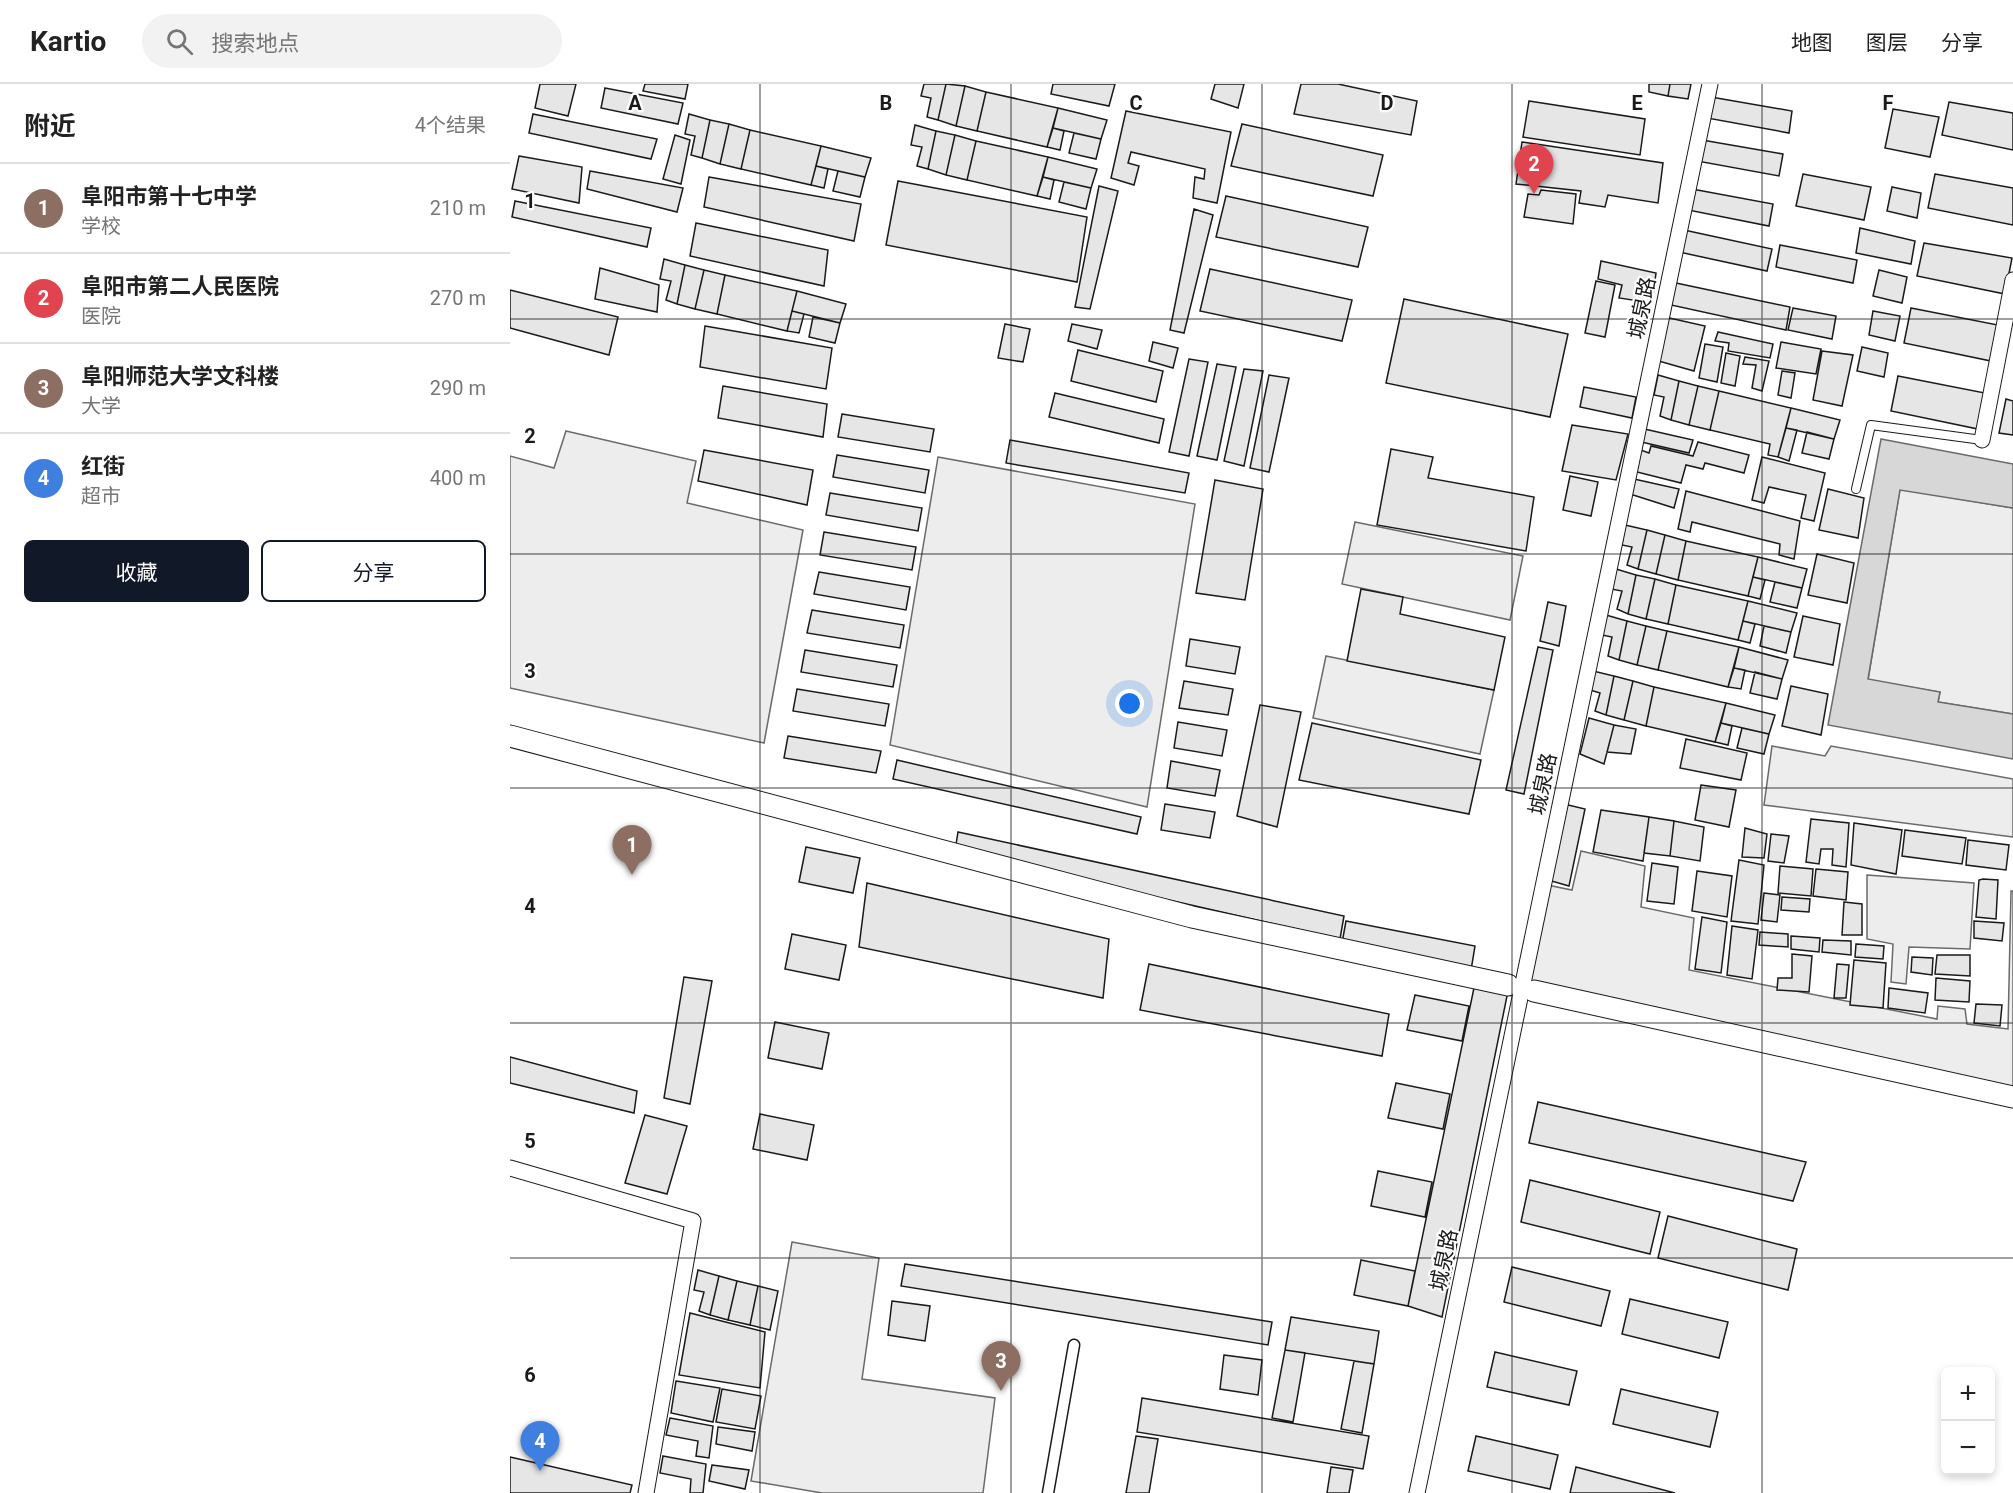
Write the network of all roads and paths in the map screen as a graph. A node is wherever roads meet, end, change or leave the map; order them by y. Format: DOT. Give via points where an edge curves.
graph roads {
  1 [pos="1710,84"];
  2 [pos="2013,280"];
  3 [pos="1982,440"];
  4 [pos="1856,489"];
  5 [pos="510,736"];
  6 [pos="1508,986"];
  7 [pos="1534,991"];
  8 [pos="2013,1097"];
  9 [pos="510,1168"];
  10 [pos="1074,1345"];
  11 [pos="646,1493"];
  12 [pos="1048,1493"];
  13 [pos="1417,1493"];
  1 -- 13 [label="street, 城泉路"];
  2 -- 3 [label="street"];
  3 -- 4 [label="lane" via="1871,425"];
  5 -- 6 [label="main road" via="1192,917"];
  7 -- 8 [label="main road"];
  9 -- 11 [label="street" via="693,1221"];
  10 -- 12 [label="street"];
}
